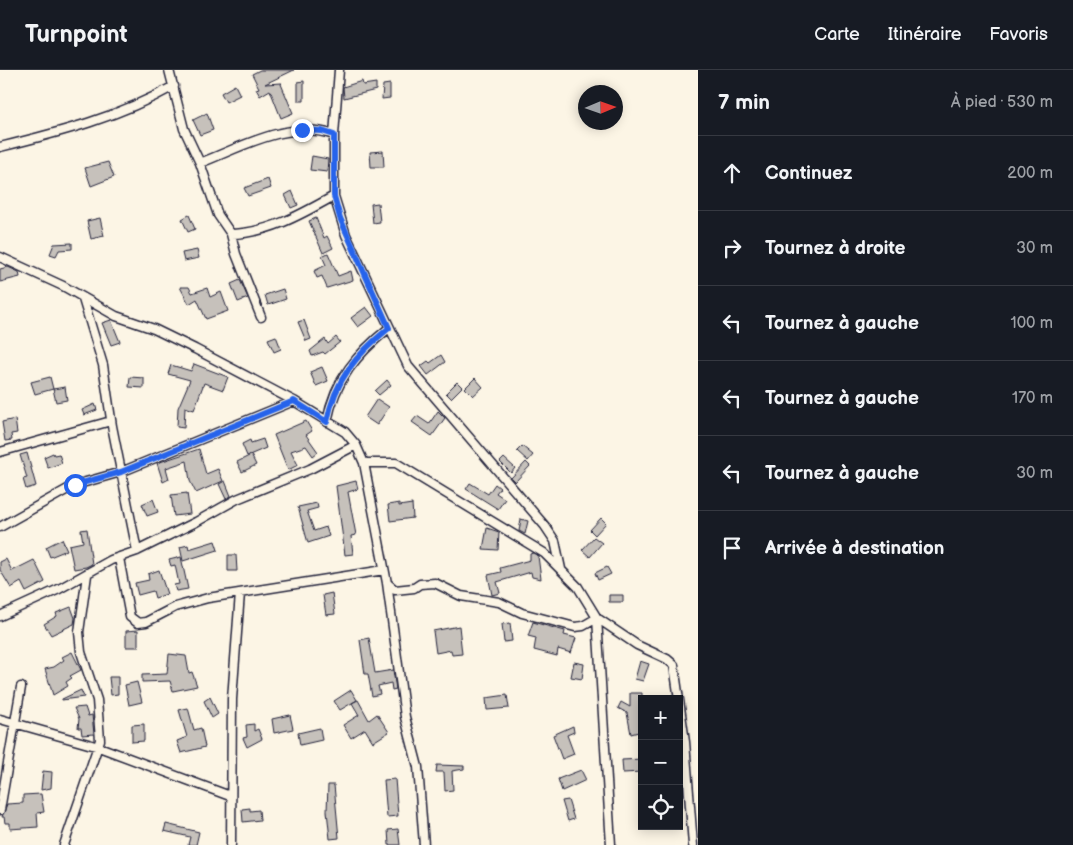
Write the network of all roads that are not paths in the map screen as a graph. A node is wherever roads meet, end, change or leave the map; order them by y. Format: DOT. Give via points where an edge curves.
graph roads {
  1 [pos="169,70"];
  2 [pos="339,70"];
  3 [pos="174,86"];
  4 [pos="334,135"];
  5 [pos="0,147"];
  6 [pos="200,163"];
  7 [pos="334,196"];
  8 [pos="231,234"];
  9 [pos="0,257"];
  10 [pos="0,261"];
  11 [pos="10,263"];
  12 [pos="83,299"];
  13 [pos="261,317"];
  14 [pos="389,328"];
  15 [pos="294,401"];
  16 [pos="112,421"];
  17 [pos="327,422"];
  18 [pos="356,445"];
  19 [pos="0,452"];
  20 [pos="364,464"];
  21 [pos="121,472"];
  22 [pos="0,527"];
  23 [pos="137,551"];
  24 [pos="119,558"];
  25 [pos="561,569"];
  26 [pos="384,570"];
  27 [pos="87,574"];
  28 [pos="387,583"];
  29 [pos="240,592"];
  30 [pos="0,616"];
  31 [pos="597,618"];
  32 [pos="21,688"];
  33 [pos="0,719"];
  34 [pos="15,722"];
  35 [pos="99,747"];
  36 [pos="230,796"];
  37 [pos="0,810"];
  38 [pos="64,845"];
  39 [pos="231,845"];
  40 [pos="424,845"];
  41 [pos="611,845"];
  42 [pos="693,845"];
  1 -- 3 [label="street"];
  2 -- 4 [label="street"];
  3 -- 5 [label="street" via="140,105 104,118"];
  3 -- 6 [label="street" via="184,129"];
  4 -- 6 [label="street" via="322,131 276,133"];
  4 -- 7 [label="street"];
  6 -- 8 [label="street" via="218,215"];
  7 -- 8 [label="street" via="295,218"];
  7 -- 14 [label="street" via="346,235"];
  8 -- 13 [label="street"];
  9 -- 11 [label="street"];
  10 -- 11 [label="street"];
  11 -- 12 [label="street" via="63,286"];
  12 -- 15 [label="street" via="116,316 154,329"];
  12 -- 16 [label="street" via="103,364"];
  14 -- 17 [label="street" via="364,348 340,381 330,404"];
  14 -- 25 [label="street" via="408,366 555,541"];
  15 -- 17 [label="street"];
  15 -- 21 [label="street"];
  16 -- 19 [label="street"];
  16 -- 21 [label="street"];
  17 -- 18 [label="street" via="345,432"];
  18 -- 20 [label="street"];
  18 -- 23 [label="street" via="310,469 237,499"];
  20 -- 25 [label="street" via="396,463 544,553"];
  20 -- 26 [label="street"];
  21 -- 22 [label="street" via="75,485"];
  21 -- 23 [label="street"];
  23 -- 24 [label="street"];
  24 -- 27 [label="street"];
  24 -- 29 [label="street" via="130,617 138,624 176,607"];
  25 -- 31 [label="street"];
  26 -- 28 [label="street"];
  26 -- 29 [label="street"];
  27 -- 30 [label="street"];
  27 -- 35 [label="street" via="79,632 81,652 97,700"];
  28 -- 31 [label="street" via="395,590 435,583 461,596 499,602 522,613 575,626 583,626"];
  28 -- 40 [label="street" via="405,716 418,767"];
  29 -- 36 [label="street" via="232,699"];
  31 -- 41 [label="street"];
  31 -- 42 [label="street" via="674,665 685,742"];
  32 -- 34 [label="street"];
  33 -- 34 [label="street"];
  34 -- 35 [label="street"];
  34 -- 37 [label="street"];
  35 -- 36 [label="street"];
  35 -- 38 [label="street"];
  36 -- 39 [label="street"];
}
